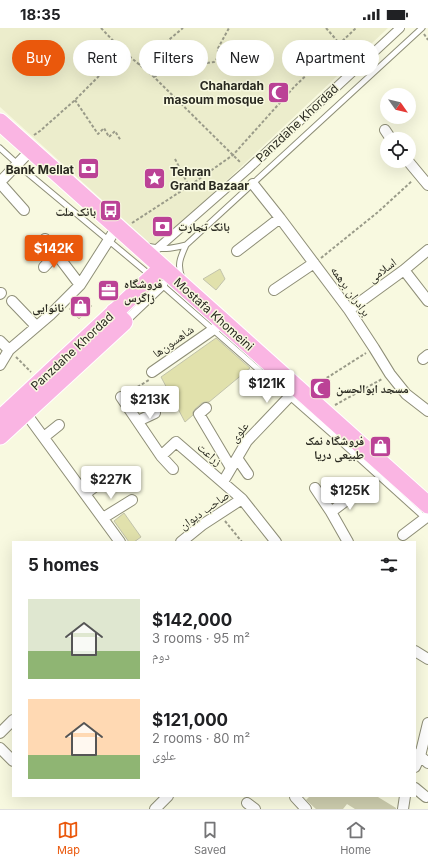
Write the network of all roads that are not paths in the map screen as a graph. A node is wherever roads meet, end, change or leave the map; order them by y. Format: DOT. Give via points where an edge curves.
graph roads {
  1 [pos="400,28"];
  2 [pos="422,28"];
  3 [pos="0,122"];
  4 [pos="26,146"];
  5 [pos="0,148"];
  6 [pos="17,164"];
  7 [pos="414,168"];
  8 [pos="0,182"];
  9 [pos="253,184"];
  10 [pos="428,185"];
  11 [pos="24,210"];
  12 [pos="280,218"];
  13 [pos="120,235"];
  14 [pos="45,239"];
  15 [pos="186,245"];
  16 [pos="158,248"];
  17 [pos="428,250"];
  18 [pos="237,251"];
  19 [pos="56,254"];
  20 [pos="314,263"];
  21 [pos="44,267"];
  22 [pos="404,270"];
  23 [pos="159,277"];
  24 [pos="80,285"];
  25 [pos="188,290"];
  26 [pos="274,290"];
  27 [pos="12,301"];
  28 [pos="428,301"];
  29 [pos="350,310"];
  30 [pos="119,317"];
  31 [pos="36,326"];
  32 [pos="218,326"];
  33 [pos="0,342"];
  34 [pos="9,350"];
  35 [pos="0,365"];
  36 [pos="152,372"];
  37 [pos="296,395"];
  38 [pos="121,397"];
  39 [pos="206,408"];
  40 [pos="428,411"];
  41 [pos="25,412"];
  42 [pos="155,413"];
  43 [pos="0,419"];
  44 [pos="138,421"];
  45 [pos="59,425"];
  46 [pos="0,436"];
  47 [pos="44,437"];
  48 [pos="161,456"];
  49 [pos="236,458"];
  50 [pos="231,468"];
  51 [pos="173,469"];
  52 [pos="248,474"];
  53 [pos="101,482"];
  54 [pos="223,482"];
  55 [pos="315,488"];
  56 [pos="356,493"];
  57 [pos="85,494"];
  58 [pos="242,499"];
  59 [pos="132,500"];
  60 [pos="331,512"];
  61 [pos="427,515"];
  62 [pos="102,518"];
  63 [pos="403,535"];
  64 [pos="119,541"];
  65 [pos="182,541"];
  66 [pos="275,541"];
  67 [pos="347,541"];
  68 [pos="416,652"];
  69 [pos="428,659"];
  70 [pos="12,721"];
  71 [pos="428,723"];
  72 [pos="0,733"];
  73 [pos="0,748"];
  74 [pos="421,758"];
  75 [pos="12,759"];
  76 [pos="416,789"];
  77 [pos="167,797"];
  78 [pos="295,797"];
  79 [pos="405,797"];
  80 [pos="426,797"];
  81 [pos="155,809"];
  82 [pos="306,809"];
  83 [pos="403,809"];
  1 -- 16 [label="street, Panzdahe Khordad" via="247,170"];
  2 -- 9 [label="lane"];
  3 -- 4 [label="main road, Mostafa Khomeini"];
  4 -- 6 [label="street"];
  4 -- 13 [label="main road, Mostafa Khomeini"];
  5 -- 6 [label="lane"];
  6 -- 8 [label="street"];
  6 -- 13 [label="lane"];
  7 -- 10 [label="street"];
  8 -- 11 [label="street"];
  9 -- 12 [label="street, برادران برهمه"];
  9 -- 15 [label="lane"];
  12 -- 18 [label="street"];
  12 -- 20 [label="street, برادران برهمه"];
  13 -- 16 [label="lane"];
  13 -- 23 [label="main road, Mostafa Khomeini"];
  13 -- 23 [label="lane"];
  13 -- 24 [label="street"];
  14 -- 19 [label="street"];
  15 -- 16 [label="lane"];
  15 -- 25 [label="lane" via="179,268"];
  17 -- 22 [label="street, اسلامی"];
  19 -- 21 [label="street"];
  19 -- 24 [label="street"];
  20 -- 26 [label="street"];
  20 -- 29 [label="street, برادران برهمه"];
  22 -- 28 [label="street"];
  22 -- 29 [label="street, اسلامی"];
  23 -- 25 [label="main road, Mostafa Khomeini"];
  23 -- 30 [label="main road, Panzdahe Khordad"];
  23 -- 32 [label="lane"];
  24 -- 31 [label="street"];
  25 -- 32 [label="main road, Mostafa Khomeini"];
  27 -- 31 [label="street"];
  29 -- 40 [label="street, برادران برهمه" via="390,374 406,394"];
  30 -- 41 [label="main road, Panzdahe Khordad"];
  30 -- 43 [label="main road, Panzdahe Khordad" via="40,381"];
  31 -- 34 [label="street"];
  32 -- 36 [label="street, شاهسون‌ها"];
  32 -- 37 [label="main road, Mostafa Khomeini"];
  33 -- 34 [label="street"];
  34 -- 35 [label="street"];
  37 -- 49 [label="street, علوی" via="247,441"];
  37 -- 61 [label="lane"];
  37 -- 61 [label="main road, Mostafa Khomeini" via="324,412"];
  38 -- 44 [label="street"];
  39 -- 50 [label="street" via="199,414"];
  41 -- 46 [label="main road, Panzdahe Khordad"];
  41 -- 47 [label="street"];
  42 -- 44 [label="street"];
  44 -- 48 [label="street"];
  45 -- 47 [label="street"];
  47 -- 57 [label="street"];
  48 -- 51 [label="street"];
  48 -- 54 [label="street, زراعت" via="176,442"];
  49 -- 50 [label="street, علوی"];
  49 -- 52 [label="street"];
  50 -- 54 [label="street, علوی"];
  53 -- 57 [label="street"];
  54 -- 58 [label="street, زراعت"];
  55 -- 60 [label="street"];
  56 -- 60 [label="street"];
  57 -- 62 [label="street"];
  58 -- 65 [label="street, صاحب دیوان"];
  58 -- 66 [label="street, زراعت"];
  59 -- 62 [label="street"];
  60 -- 67 [label="street"];
  61 -- 63 [label="street"];
  62 -- 64 [label="street"];
  68 -- 69 [label="street"];
  70 -- 72 [label="street"];
  71 -- 74 [label="street"];
  73 -- 75 [label="street"];
  76 -- 80 [label="street"];
  77 -- 81 [label="street"];
  78 -- 82 [label="street"];
  79 -- 83 [label="street"];
}
